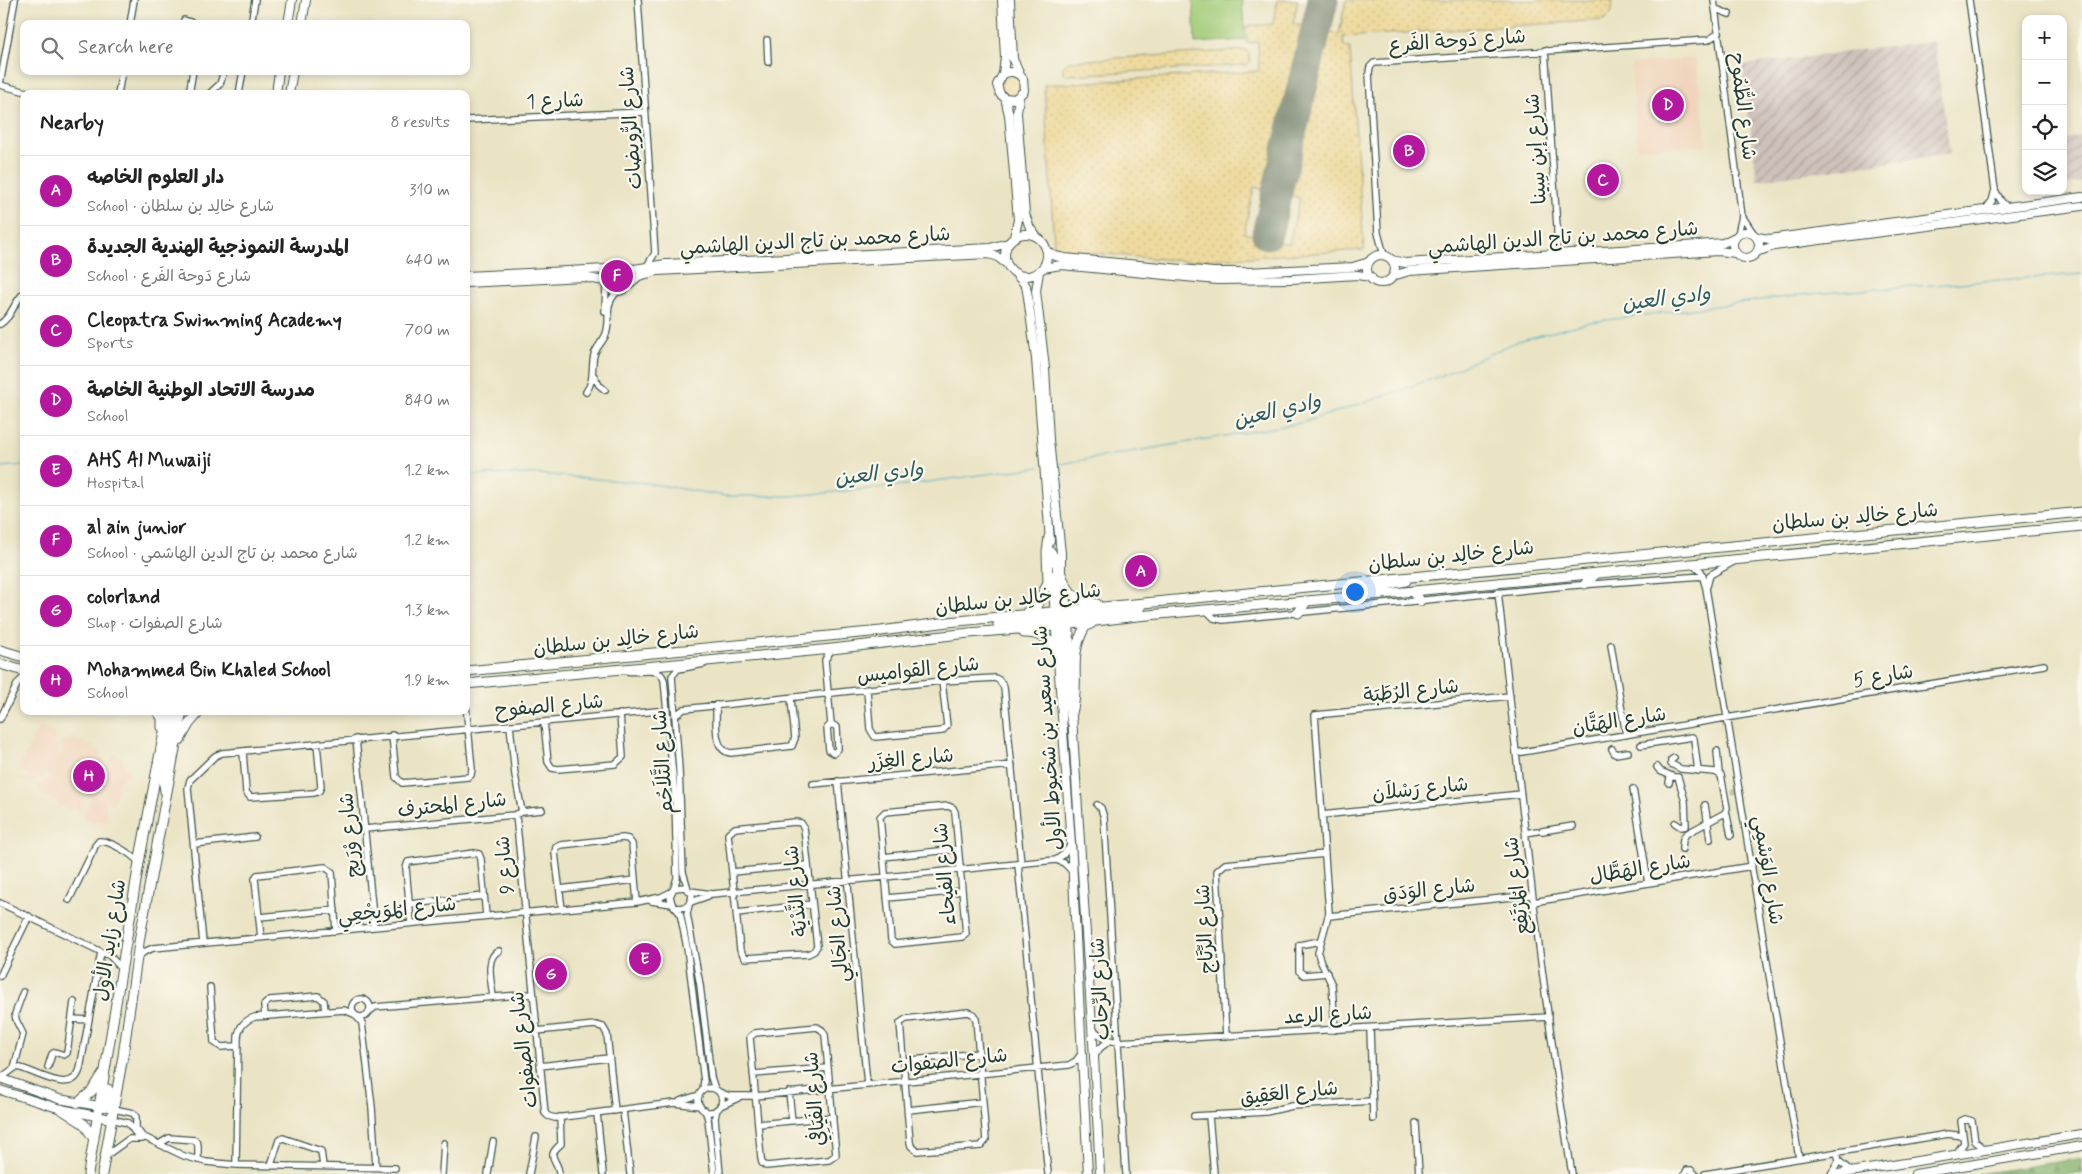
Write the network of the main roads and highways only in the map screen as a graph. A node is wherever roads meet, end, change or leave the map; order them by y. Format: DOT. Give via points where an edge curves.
graph roads {
  1 [pos="2082,512"];
  2 [pos="1999,520"];
  3 [pos="2082,526"];
  4 [pos="1923,527"];
  5 [pos="1049,537"];
  6 [pos="1934,540"];
  7 [pos="1858,548"];
  8 [pos="1051,552"];
  9 [pos="1597,573"];
  10 [pos="1061,574"];
  11 [pos="1412,577"];
  12 [pos="1585,584"];
  13 [pos="1412,591"];
  14 [pos="1366,595"];
  15 [pos="1306,601"];
  16 [pos="1420,601"];
  17 [pos="1148,603"];
  18 [pos="1112,606"];
  19 [pos="1298,613"];
  20 [pos="1012,616"];
  21 [pos="1137,616"];
  22 [pos="1062,618"];
  23 [pos="969,633"];
  24 [pos="768,641"];
  25 [pos="1057,649"];
  26 [pos="0,650"];
  27 [pos="20,656"];
  28 [pos="609,657"];
  29 [pos="720,660"];
  30 [pos="4,665"];
  31 [pos="20,669"];
  32 [pos="470,671"];
  33 [pos="568,675"];
  34 [pos="470,684"];
  35 [pos="159,715"];
  36 [pos="167,715"];
  37 [pos="174,715"];
  38 [pos="181,715"];
  39 [pos="197,715"];
  40 [pos="162,745"];
  41 [pos="176,746"];
  42 [pos="167,796"];
  43 [pos="114,1020"];
  44 [pos="106,1067"];
  45 [pos="78,1103"];
  46 [pos="114,1108"];
  47 [pos="61,1109"];
  48 [pos="105,1117"];
  49 [pos="94,1139"];
  50 [pos="88,1174"];
  51 [pos="97,1174"];
  52 [pos="102,1174"];
  1 -- 2 [label="main road, شارع خالِد بن سلطان"];
  2 -- 4 [label="main road, شارع خالِد بن سلطان"];
  2 -- 6 [label="main road" via="1986,526 1937,532"];
  3 -- 6 [label="main road, شارع خالِد بن سلطان"];
  4 -- 7 [label="main road" via="1919,536 1879,540"];
  4 -- 11 [label="main road, شارع خالِد بن سلطان"];
  5 -- 20 [label="main road" via="1048,582 1038,605 1033,610"];
  6 -- 7 [label="main road, شارع خالِد بن سلطان"];
  7 -- 9 [label="main road, شارع خالِد بن سلطان"];
  8 -- 22 [label="main road" via="1057,565"];
  9 -- 12 [label="main road"];
  9 -- 13 [label="main road, شارع خالِد بن سلطان"];
  10 -- 18 [label="main road" via="1071,594 1087,602"];
  11 -- 14 [label="main road" via="1401,583 1368,588"];
  11 -- 17 [label="main road, شارع خالِد بن سلطان"];
  13 -- 14 [label="main road, شارع خالِد بن سلطان"];
  13 -- 16 [label="main road"];
  14 -- 15 [label="main road, شارع خالِد بن سلطان"];
  15 -- 19 [label="main road"];
  15 -- 21 [label="main road, شارع خالِد بن سلطان"];
  17 -- 18 [label="main road, شارع خالِد بن سلطان"];
  17 -- 22 [label="main road" via="1130,611"];
  18 -- 22 [label="main road, شارع خالِد بن سلطان"];
  20 -- 22 [label="main road, شارع خالِد بن سلطان"];
  20 -- 24 [label="main road, شارع خالِد بن سلطان"];
  21 -- 22 [label="main road, شارع خالِد بن سلطان"];
  21 -- 22 [label="main road" via="1085,627 1075,652 1076,690 1072,717 1067,695"];
  22 -- 23 [label="main road, شارع خالِد بن سلطان"];
  23 -- 25 [label="main road" via="986,636 1030,633 1048,640"];
  23 -- 29 [label="main road, شارع خالِد بن سلطان"];
  24 -- 28 [label="main road, شارع خالِد بن سلطان"];
  24 -- 29 [label="main road" via="771,644 769,649 732,654"];
  26 -- 27 [label="main road"];
  28 -- 32 [label="main road, شارع خالِد بن سلطان"];
  28 -- 33 [label="main road" via="570,666 566,670"];
  29 -- 33 [label="main road, شارع خالِد بن سلطان"];
  30 -- 31 [label="main road"];
  33 -- 34 [label="main road, شارع خالِد بن سلطان"];
  35 -- 40 [label="main road"];
  36 -- 40 [label="main road, شارع زايد الأول"];
  37 -- 42 [label="main road" via="164,779"];
  38 -- 41 [label="main road, شارع زايد الأول"];
  39 -- 41 [label="main road"];
  40 -- 43 [label="main road, شارع زايد الأول"];
  41 -- 42 [label="main road, شارع زايد الأول"];
  42 -- 46 [label="main road, شارع زايد الأول" via="140,936"];
  43 -- 44 [label="main road, شارع زايد الأول"];
  43 -- 46 [label="main road" via="116,1034 106,1103"];
  44 -- 45 [label="main road" via="92,1091"];
  44 -- 48 [label="main road, شارع زايد الأول" via="99,1106"];
  46 -- 48 [label="main road, شارع زايد الأول"];
  47 -- 49 [label="main road" via="84,1124"];
  48 -- 49 [label="main road, شارع زايد الأول"];
  48 -- 51 [label="main road"];
  48 -- 52 [label="main road, شارع زايد الأول"];
  49 -- 50 [label="main road, شارع زايد الأول"];
}
